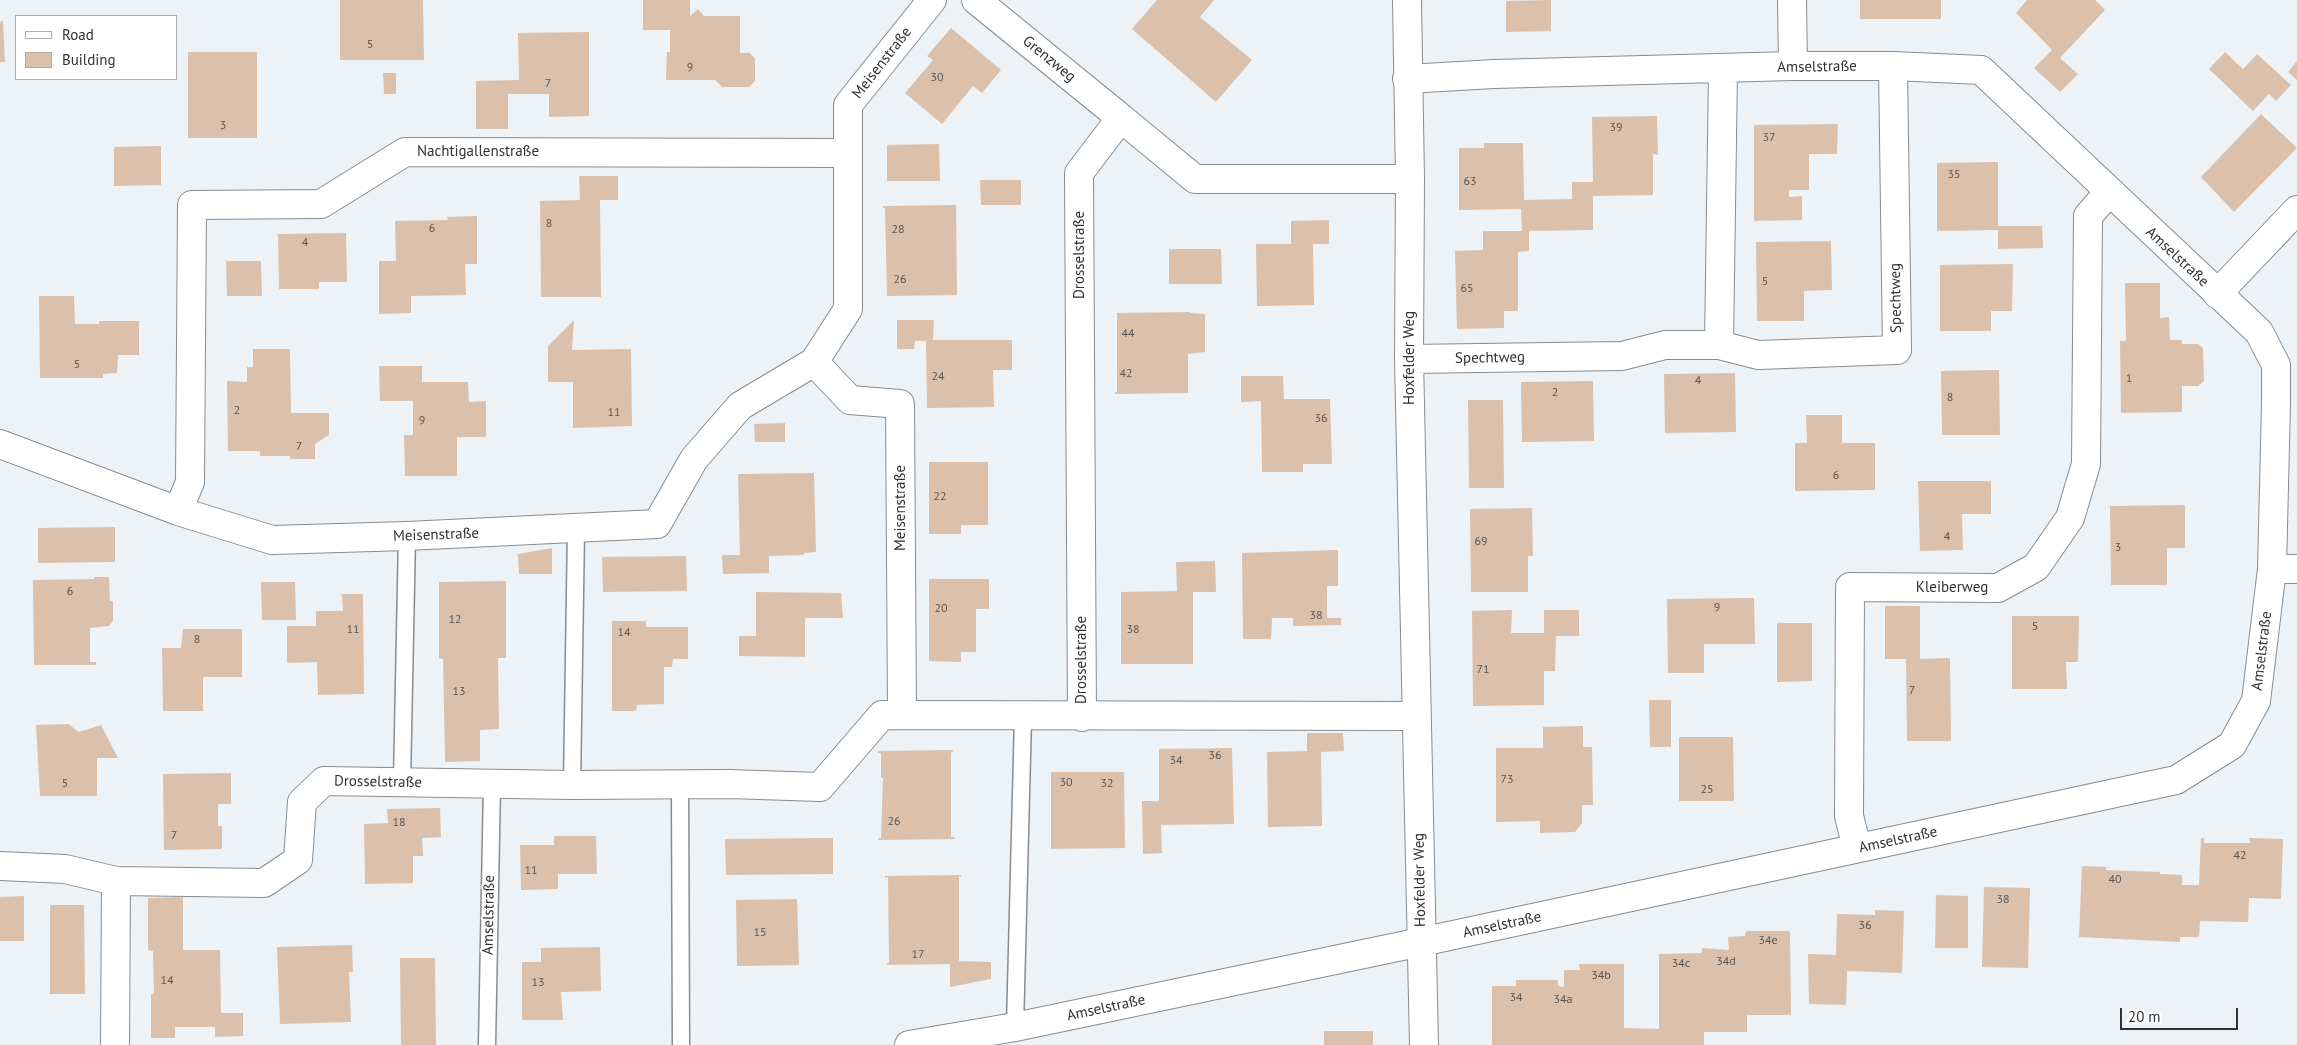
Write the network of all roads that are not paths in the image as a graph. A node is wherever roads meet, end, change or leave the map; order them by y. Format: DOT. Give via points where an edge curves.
graph roads {
  1 [pos="932,0"];
  2 [pos="976,0"];
  3 [pos="1407,0"];
  4 [pos="1792,0"];
  5 [pos="1793,66"];
  6 [pos="1893,66"];
  7 [pos="1723,70"];
  8 [pos="1407,79"];
  9 [pos="1121,118"];
  10 [pos="847,153"];
  11 [pos="1410,179"];
  12 [pos="2109,192"];
  13 [pos="2297,210"];
  14 [pos="2216,294"];
  15 [pos="1719,344"];
  16 [pos="1409,359"];
  17 [pos="814,362"];
  18 [pos="0,444"];
  19 [pos="178,510"];
  20 [pos="576,528"];
  21 [pos="407,536"];
  22 [pos="2284,569"];
  23 [pos="902,714"];
  24 [pos="1416,716"];
  25 [pos="1023,717"];
  26 [pos="1082,717"];
  27 [pos="402,781"];
  28 [pos="492,784"];
  29 [pos="680,784"];
  30 [pos="572,785"];
  31 [pos="1857,848"];
  32 [pos="0,866"];
  33 [pos="116,881"];
  34 [pos="1421,942"];
  35 [pos="1015,1027"];
  36 [pos="115,1045"];
  37 [pos="487,1045"];
  38 [pos="681,1045"];
  39 [pos="910,1045"];
  40 [pos="1424,1045"];
  1 -- 10 [label="street, Meisenstraße" via="848,105"];
  2 -- 9 [label="street, Grenzweg"];
  3 -- 8 [label="street, Hoxfelder Weg"];
  4 -- 5 [label="street"];
  5 -- 6 [label="street, Amselstraße"];
  5 -- 7 [label="street, Amselstraße"];
  6 -- 12 [label="street, Amselstraße" via="1980,70"];
  6 -- 15 [label="street, Spechtweg" via="1897,350 1758,355"];
  7 -- 8 [label="street, Amselstraße" via="1494,74"];
  7 -- 15 [label="street"];
  8 -- 11 [label="street, Hoxfelder Weg"];
  9 -- 11 [label="street" via="1195,179"];
  9 -- 26 [label="street, Drosselstraße" via="1079,174"];
  10 -- 17 [label="street, Meisenstraße" via="848,309"];
  10 -- 19 [label="street, Nachtigallenstraße" via="404,152 321,204 192,205 190,482"];
  11 -- 16 [label="street, Hoxfelder Weg"];
  12 -- 14 [label="street, Amselstraße"];
  12 -- 31 [label="street, Kleiberweg" via="2088,216 2086,464 2070,518 2036,567 1998,588 1850,587 1849,816"];
  13 -- 14 [label="street"];
  14 -- 22 [label="street, Amselstraße" via="2259,332 2276,365"];
  15 -- 16 [label="street, Spechtweg" via="1665,345 1622,356"];
  16 -- 24 [label="street, Hoxfelder Weg"];
  17 -- 20 [label="street, Meisenstraße" via="740,406 694,460 657,524"];
  17 -- 23 [label="street, Meisenstraße" via="850,400 900,404"];
  18 -- 19 [label="street, Meisenstraße"];
  19 -- 21 [label="street, Meisenstraße" via="272,540"];
  20 -- 21 [label="street, Meisenstraße"];
  20 -- 30 [label="lane"];
  21 -- 27 [label="lane"];
  22 -- 31 [label="street, Amselstraße" via="2256,700 2232,745 2176,780"];
  23 -- 25 [label="street, Drosselstraße"];
  23 -- 29 [label="street, Drosselstraße" via="882,715 820,787"];
  24 -- 26 [label="street, Drosselstraße"];
  24 -- 34 [label="street, Hoxfelder Weg"];
  25 -- 26 [label="street, Drosselstraße"];
  25 -- 35 [label="lane"];
  27 -- 28 [label="street, Drosselstraße"];
  27 -- 33 [label="street, Drosselstraße" via="324,781 302,802 298,860 264,883"];
  28 -- 30 [label="street, Drosselstraße"];
  28 -- 37 [label="lane, Amselstraße"];
  29 -- 30 [label="street, Drosselstraße"];
  29 -- 38 [label="lane"];
  31 -- 34 [label="street, Amselstraße"];
  32 -- 33 [label="street, Drosselstraße" via="65,869"];
  33 -- 36 [label="street"];
  34 -- 35 [label="street, Amselstraße"];
  34 -- 40 [label="street, Hoxfelder Weg"];
  35 -- 39 [label="street, Amselstraße"];
}
